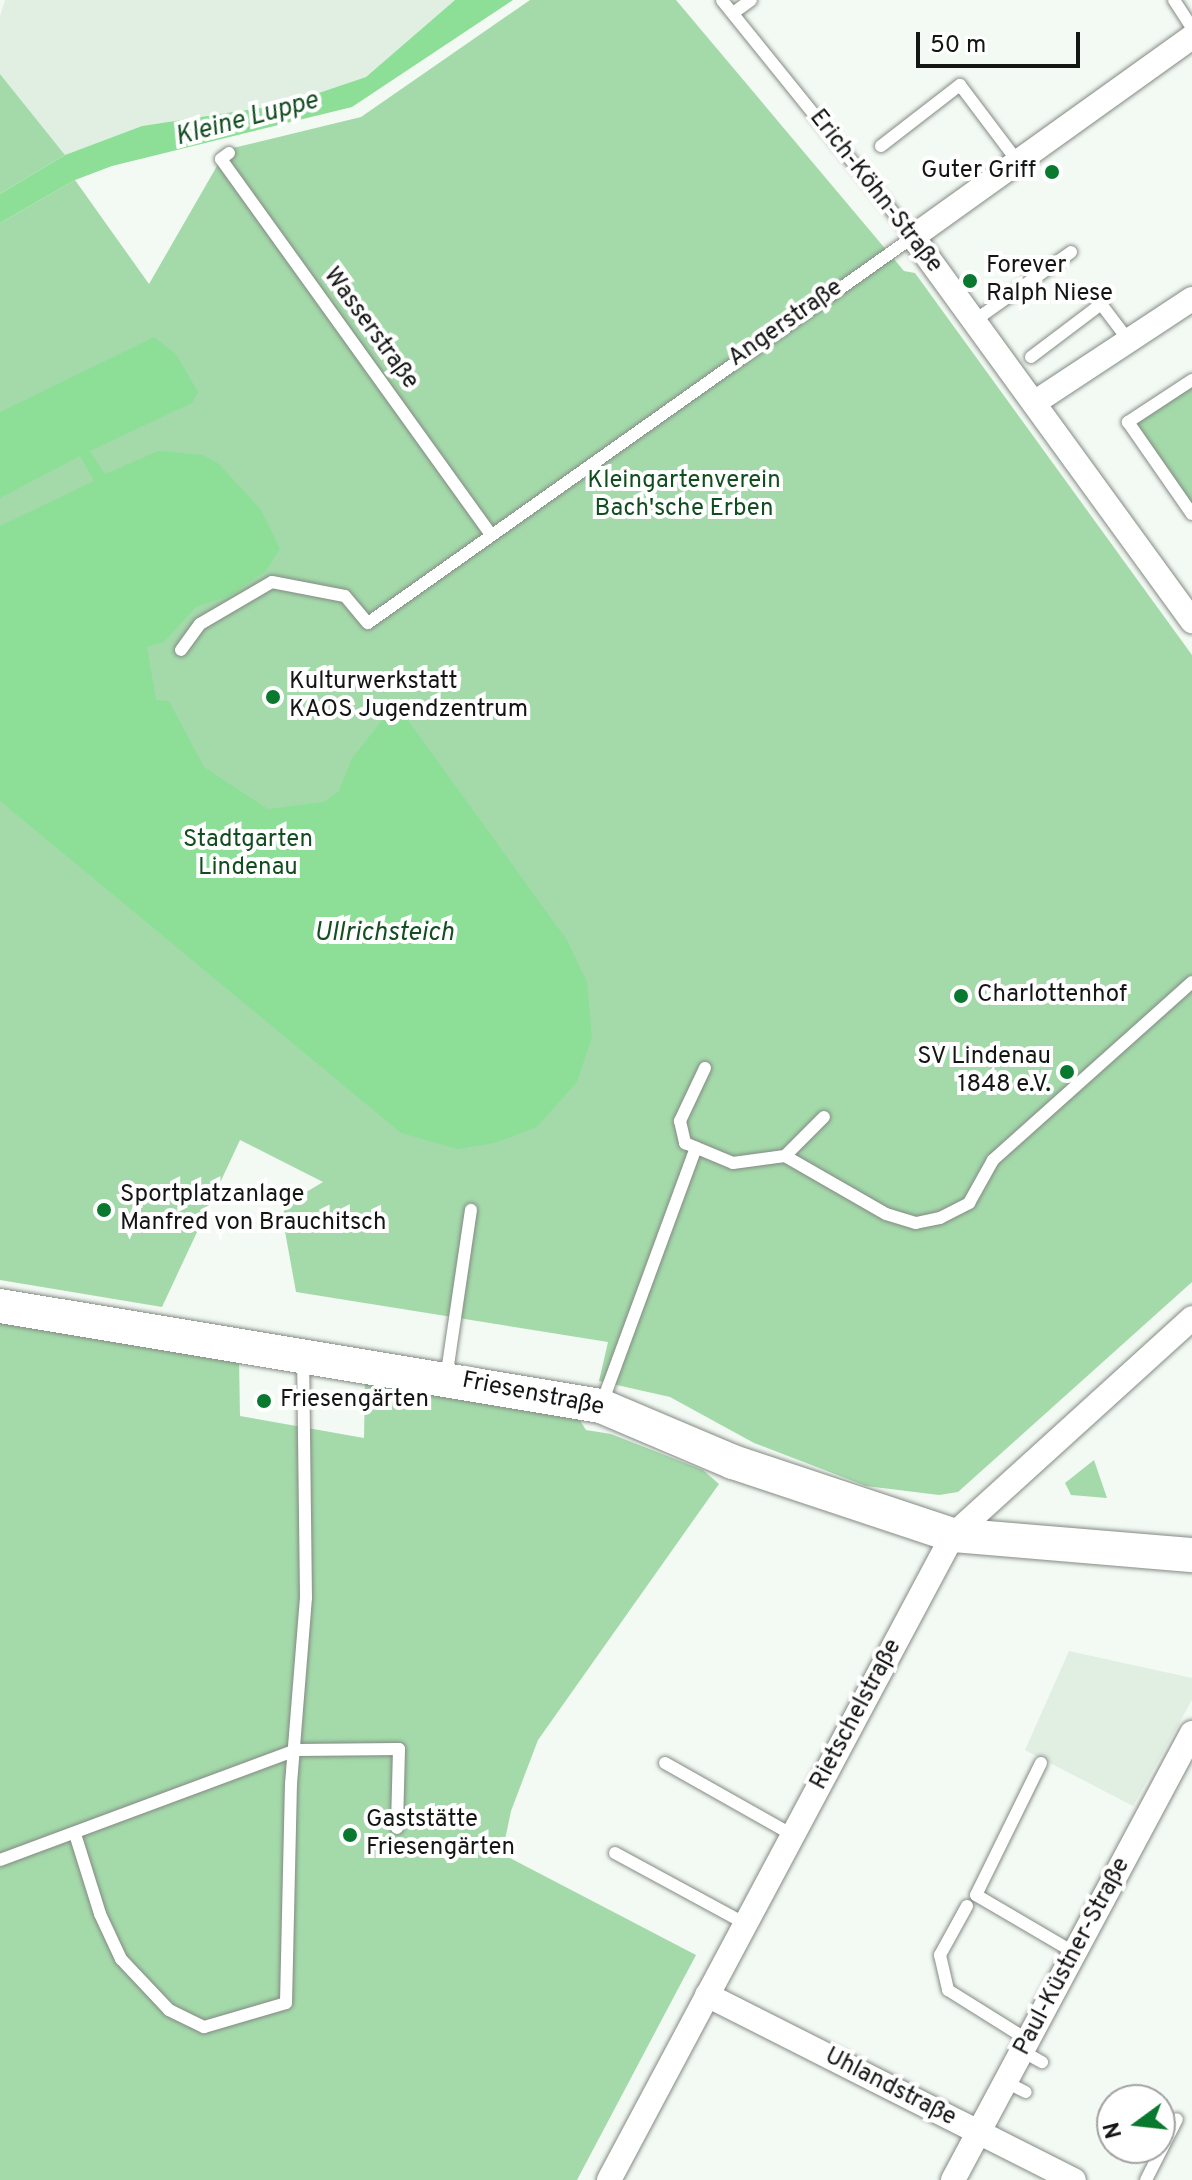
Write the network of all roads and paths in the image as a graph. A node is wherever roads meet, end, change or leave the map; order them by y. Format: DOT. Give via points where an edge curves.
graph roads {
  1 [pos="722,0"];
  2 [pos="751,0"];
  3 [pos="1174,0"];
  4 [pos="733,13"];
  5 [pos="1192,28"];
  6 [pos="1192,37"];
  7 [pos="881,146"];
  8 [pos="229,153"];
  9 [pos="1018,162"];
  10 [pos="913,237"];
  11 [pos="1071,252"];
  12 [pos="1192,299"];
  13 [pos="974,321"];
  14 [pos="1129,341"];
  15 [pos="1031,357"];
  16 [pos="1192,380"];
  17 [pos="1034,403"];
  18 [pos="1192,514"];
  19 [pos="490,533"];
  20 [pos="1192,621"];
  21 [pos="181,650"];
  22 [pos="1192,982"];
  23 [pos="705,1068"];
  24 [pos="824,1117"];
  25 [pos="696,1148"];
  26 [pos="785,1156"];
  27 [pos="471,1210"];
  28 [pos="0,1306"];
  29 [pos="1192,1318"];
  30 [pos="303,1356"];
  31 [pos="446,1379"];
  32 [pos="601,1406"];
  33 [pos="953,1535"];
  34 [pos="1192,1555"];
  35 [pos="1192,1733"];
  36 [pos="296,1750"];
  37 [pos="665,1763"];
  38 [pos="1041,1763"];
  39 [pos="397,1828"];
  40 [pos="75,1834"];
  41 [pos="793,1835"];
  42 [pos="615,1853"];
  43 [pos="0,1860"];
  44 [pos="967,1906"];
  45 [pos="746,1924"];
  46 [pos="1075,1953"];
  47 [pos="707,1995"];
  48 [pos="1031,2051"];
  49 [pos="1177,2119"];
  50 [pos="978,2133"];
  51 [pos="609,2180"];
  52 [pos="953,2180"];
  53 [pos="1074,2180"];
  54 [pos="1146,2180"];
  1 -- 4 [label="lane, Erich-Köhn-Straße"];
  2 -- 4 [label="lane"];
  3 -- 5 [label="lane"];
  4 -- 10 [label="lane, Erich-Köhn-Straße"];
  6 -- 9 [label="street, Angerstraße"];
  7 -- 9 [label="lane" via="960,85"];
  8 -- 19 [label="lane, Wasserstraße" via="221,159"];
  9 -- 10 [label="street, Angerstraße"];
  10 -- 13 [label="street, Erich-Köhn-Straße"];
  10 -- 19 [label="lane, Angerstraße"];
  11 -- 13 [label="lane"];
  12 -- 14 [label="street"];
  13 -- 17 [label="street, Erich-Köhn-Straße"];
  14 -- 15 [label="lane" via="1101,304"];
  14 -- 17 [label="street"];
  16 -- 18 [label="lane" via="1128,422"];
  17 -- 20 [label="street, Erich-Köhn-Straße"];
  19 -- 21 [label="lane, Angerstraße" via="368,623 345,596 272,582 200,624"];
  22 -- 26 [label="lane" via="993,1160 969,1203 940,1218 916,1223 886,1214"];
  23 -- 25 [label="lane" via="680,1121 685,1143"];
  24 -- 26 [label="lane"];
  25 -- 26 [label="lane" via="733,1163"];
  25 -- 32 [label="lane"];
  27 -- 31 [label="lane"];
  28 -- 30 [label="street, Friesenstraße"];
  29 -- 33 [label="street, Rietschelstraße"];
  30 -- 31 [label="street, Friesenstraße"];
  30 -- 36 [label="lane" via="306,1598"];
  31 -- 32 [label="street, Friesenstraße"];
  32 -- 33 [label="street, Friesenstraße" via="733,1462"];
  33 -- 34 [label="street, Friesenstraße"];
  33 -- 41 [label="street, Rietschelstraße"];
  35 -- 46 [label="street, Paul-Küstner-Straße"];
  36 -- 39 [label="lane" via="399,1749"];
  36 -- 40 [label="lane"];
  36 -- 40 [label="lane" via="286,2003 204,2027 169,2010 121,1959"];
  37 -- 41 [label="lane"];
  38 -- 46 [label="lane" via="976,1895"];
  40 -- 43 [label="lane"];
  41 -- 45 [label="street, Rietschelstraße"];
  42 -- 45 [label="lane"];
  44 -- 48 [label="lane" via="940,1955 948,1990"];
  45 -- 47 [label="street, Rietschelstraße"];
  46 -- 48 [label="street, Paul-Küstner-Straße"];
  47 -- 50 [label="street, Uhlandstraße"];
  47 -- 51 [label="street, Rietschelstraße"];
  48 -- 50 [label="street, Paul-Küstner-Straße" via="1016,2087"];
  49 -- 54 [label="lane"];
  50 -- 52 [label="street, Paul-Küstner-Straße"];
  50 -- 53 [label="street, Uhlandstraße"];
}
